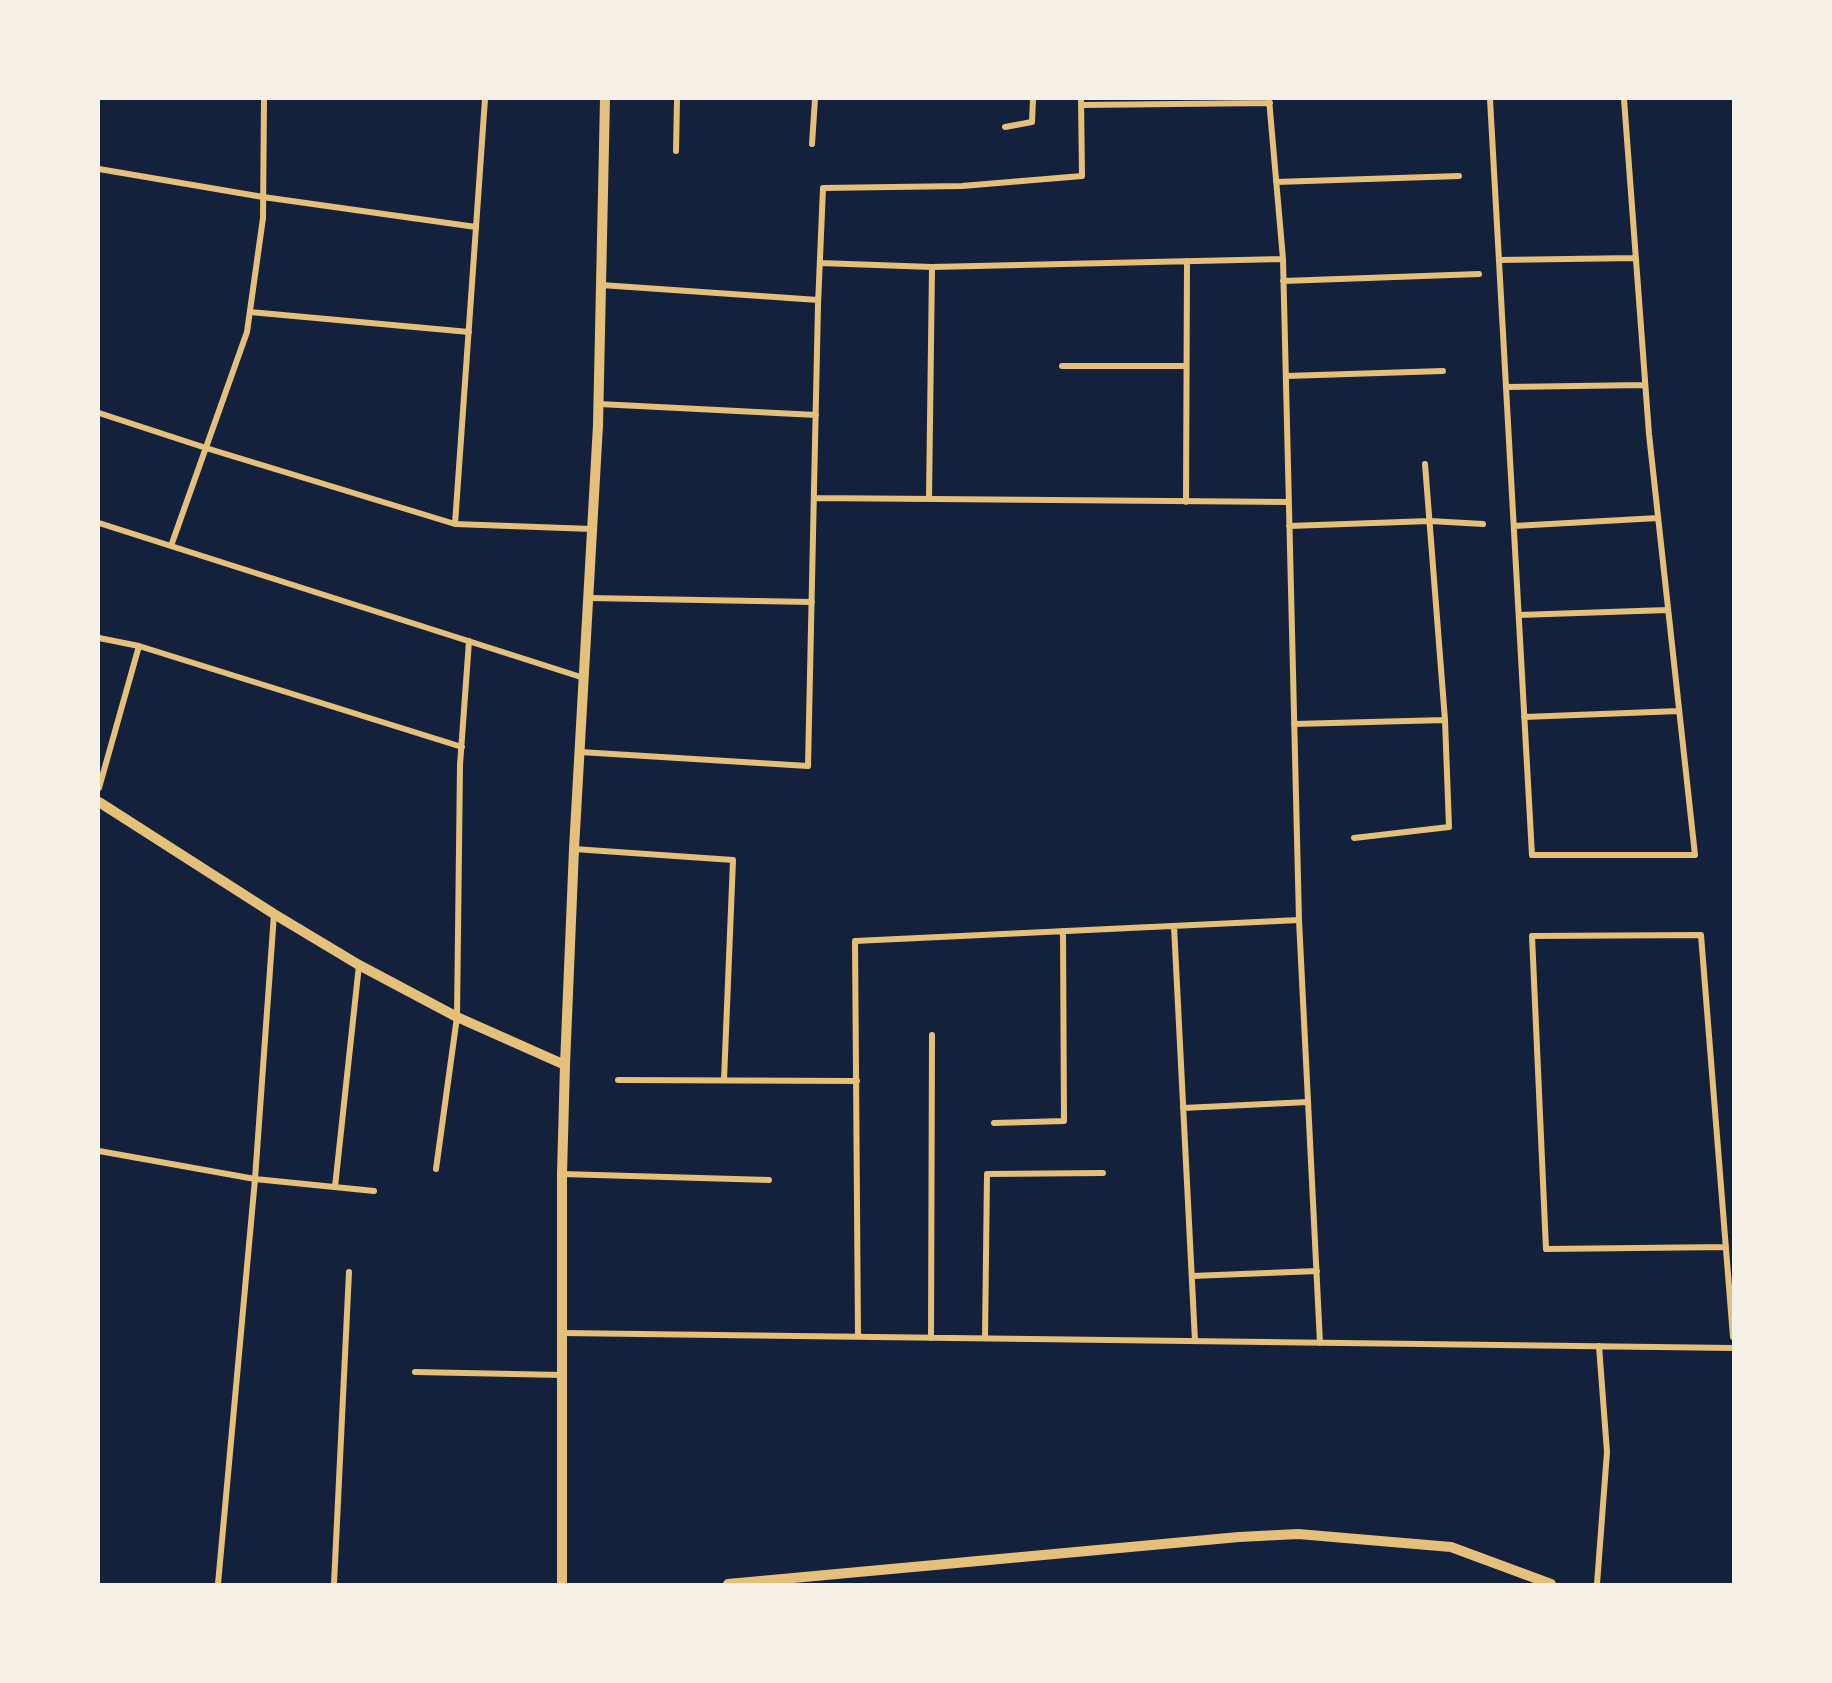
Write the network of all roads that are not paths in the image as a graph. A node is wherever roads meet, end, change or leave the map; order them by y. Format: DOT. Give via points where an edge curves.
graph roads {
  1 [pos="264,99"];
  2 [pos="485,99"];
  3 [pos="605,99"];
  4 [pos="677,99"];
  5 [pos="815,99"];
  6 [pos="1034,99"];
  7 [pos="1490,99"];
  8 [pos="1624,99"];
  9 [pos="1269,101"];
  10 [pos="1081,102"];
  11 [pos="1005,127"];
  12 [pos="812,144"];
  13 [pos="676,151"];
  14 [pos="99,169"];
  15 [pos="1460,176"];
  16 [pos="1276,182"];
  17 [pos="263,197"];
  18 [pos="476,227"];
  19 [pos="1636,258"];
  20 [pos="1283,259"];
  21 [pos="1498,260"];
  22 [pos="1187,261"];
  23 [pos="820,263"];
  24 [pos="932,267"];
  25 [pos="1479,274"];
  26 [pos="1283,281"];
  27 [pos="601,285"];
  28 [pos="818,300"];
  29 [pos="250,312"];
  30 [pos="469,332"];
  31 [pos="1062,366"];
  32 [pos="1186,366"];
  33 [pos="1443,371"];
  34 [pos="1286,376"];
  35 [pos="1645,385"];
  36 [pos="1506,387"];
  37 [pos="599,404"];
  38 [pos="99,413"];
  39 [pos="816,415"];
  40 [pos="206,448"];
  41 [pos="1425,464"];
  42 [pos="814,498"];
  43 [pos="929,499"];
  44 [pos="1186,501"];
  45 [pos="1289,502"];
  46 [pos="1658,518"];
  47 [pos="1430,521"];
  48 [pos="99,522"];
  49 [pos="455,524"];
  50 [pos="1483,524"];
  51 [pos="1289,526"];
  52 [pos="1514,526"];
  53 [pos="592,529"];
  54 [pos="171,546"];
  55 [pos="588,598"];
  56 [pos="812,602"];
  57 [pos="1668,610"];
  58 [pos="1519,615"];
  59 [pos="99,638"];
  60 [pos="469,641"];
  61 [pos="139,646"];
  62 [pos="584,678"];
  63 [pos="1679,711"];
  64 [pos="1524,717"];
  65 [pos="1445,720"];
  66 [pos="1294,724"];
  67 [pos="462,747"];
  68 [pos="580,752"];
  69 [pos="99,788"];
  70 [pos="99,802"];
  71 [pos="1354,838"];
  72 [pos="574,849"];
  73 [pos="274,914"];
  74 [pos="1299,920"];
  75 [pos="1174,926"];
  76 [pos="1063,931"];
  77 [pos="359,965"];
  78 [pos="456,1017"];
  79 [pos="932,1035"];
  80 [pos="565,1065"];
  81 [pos="618,1080"];
  82 [pos="724,1080"];
  83 [pos="857,1081"];
  84 [pos="1308,1102"];
  85 [pos="1184,1108"];
  86 [pos="994,1122"];
  87 [pos="99,1151"];
  88 [pos="436,1169"];
  89 [pos="1103,1173"];
  90 [pos="562,1174"];
  91 [pos="255,1179"];
  92 [pos="770,1180"];
  93 [pos="335,1187"];
  94 [pos="374,1191"];
  95 [pos="1726,1247"];
  96 [pos="1317,1271"];
  97 [pos="349,1272"];
  98 [pos="1192,1276"];
  99 [pos="562,1333"];
  100 [pos="858,1337"];
  101 [pos="1733,1337"];
  102 [pos="931,1338"];
  103 [pos="985,1338"];
  104 [pos="1195,1341"];
  105 [pos="1320,1342"];
  106 [pos="1599,1346"];
  107 [pos="1733,1348"];
  108 [pos="415,1372"];
  109 [pos="562,1375"];
  110 [pos="218,1584"];
  111 [pos="334,1584"];
  112 [pos="562,1584"];
  113 [pos="728,1584"];
  114 [pos="1551,1584"];
  115 [pos="1597,1584"];
  1 -- 17 [label="street"];
  2 -- 18 [label="street"];
  3 -- 27 [label="street"];
  4 -- 13 [label="street"];
  5 -- 12 [label="street"];
  6 -- 11 [label="street" via="1032,122"];
  7 -- 21 [label="street"];
  8 -- 19 [label="street"];
  9 -- 10 [label="street"];
  9 -- 16 [label="street"];
  10 -- 23 [label="street" via="1082,176 962,186 824,188"];
  14 -- 17 [label="street"];
  15 -- 16 [label="street"];
  16 -- 20 [label="street"];
  17 -- 18 [label="street"];
  17 -- 29 [label="street"];
  18 -- 30 [label="street"];
  19 -- 21 [label="street"];
  19 -- 35 [label="street"];
  20 -- 22 [label="street"];
  20 -- 26 [label="street"];
  21 -- 36 [label="street"];
  22 -- 24 [label="street"];
  22 -- 32 [label="street"];
  23 -- 24 [label="street"];
  23 -- 28 [label="street"];
  24 -- 43 [label="street"];
  25 -- 26 [label="street"];
  26 -- 34 [label="street"];
  27 -- 28 [label="street"];
  27 -- 37 [label="street"];
  28 -- 39 [label="street"];
  29 -- 30 [label="street"];
  29 -- 40 [label="street" via="247,332"];
  30 -- 49 [label="street"];
  31 -- 32 [label="street"];
  32 -- 44 [label="street"];
  33 -- 34 [label="street"];
  34 -- 45 [label="street"];
  35 -- 36 [label="street"];
  35 -- 46 [label="street"];
  36 -- 52 [label="street"];
  37 -- 39 [label="street"];
  37 -- 53 [label="street"];
  38 -- 40 [label="street"];
  39 -- 42 [label="street"];
  40 -- 49 [label="street"];
  40 -- 54 [label="street"];
  41 -- 47 [label="street"];
  42 -- 43 [label="street"];
  42 -- 56 [label="street"];
  43 -- 44 [label="street"];
  44 -- 45 [label="street"];
  45 -- 51 [label="street"];
  46 -- 52 [label="street"];
  46 -- 57 [label="street"];
  47 -- 50 [label="street"];
  47 -- 51 [label="street"];
  47 -- 65 [label="street"];
  48 -- 54 [label="street"];
  49 -- 53 [label="street"];
  51 -- 66 [label="street"];
  52 -- 58 [label="street"];
  53 -- 55 [label="street"];
  54 -- 60 [label="street"];
  55 -- 56 [label="street"];
  55 -- 62 [label="street"];
  56 -- 68 [label="street" via="808,766"];
  57 -- 58 [label="street"];
  57 -- 63 [label="street"];
  58 -- 64 [label="street"];
  59 -- 61 [label="street"];
  60 -- 62 [label="street"];
  60 -- 67 [label="street"];
  61 -- 67 [label="street"];
  61 -- 69 [label="street"];
  62 -- 68 [label="street"];
  63 -- 64 [label="street"];
  63 -- 64 [label="street" via="1695,855 1532,855"];
  65 -- 66 [label="street"];
  65 -- 71 [label="street" via="1449,827"];
  66 -- 74 [label="street"];
  67 -- 78 [label="street"];
  68 -- 72 [label="street"];
  70 -- 73 [label="street"];
  72 -- 80 [label="street"];
  72 -- 82 [label="street" via="733,860"];
  73 -- 77 [label="street"];
  73 -- 91 [label="street"];
  74 -- 75 [label="street"];
  74 -- 84 [label="street"];
  75 -- 76 [label="street"];
  75 -- 85 [label="street"];
  76 -- 83 [label="street" via="855,941"];
  76 -- 86 [label="street" via="1064,1121"];
  77 -- 78 [label="street"];
  77 -- 93 [label="street"];
  78 -- 80 [label="street"];
  78 -- 88 [label="street"];
  79 -- 102 [label="street"];
  80 -- 90 [label="street"];
  81 -- 82 [label="street"];
  82 -- 83 [label="street"];
  83 -- 100 [label="street"];
  84 -- 85 [label="street"];
  84 -- 96 [label="street"];
  85 -- 98 [label="street"];
  87 -- 91 [label="street"];
  89 -- 103 [label="street" via="987,1174"];
  90 -- 92 [label="street"];
  90 -- 99 [label="street"];
  91 -- 93 [label="street"];
  91 -- 110 [label="street"];
  93 -- 94 [label="street"];
  95 -- 95 [label="street" via="1701,935 1532,936 1546,1249"];
  95 -- 101 [label="street"];
  96 -- 98 [label="street"];
  96 -- 105 [label="street"];
  97 -- 111 [label="street"];
  98 -- 104 [label="street"];
  99 -- 100 [label="street"];
  99 -- 109 [label="street"];
  100 -- 102 [label="street"];
  102 -- 103 [label="street"];
  103 -- 104 [label="street"];
  104 -- 105 [label="street"];
  105 -- 106 [label="street"];
  106 -- 107 [label="street"];
  106 -- 115 [label="street" via="1607,1452"];
  108 -- 109 [label="street"];
  109 -- 112 [label="street"];
  113 -- 114 [label="street" via="1298,1534 1451,1547"];
}
